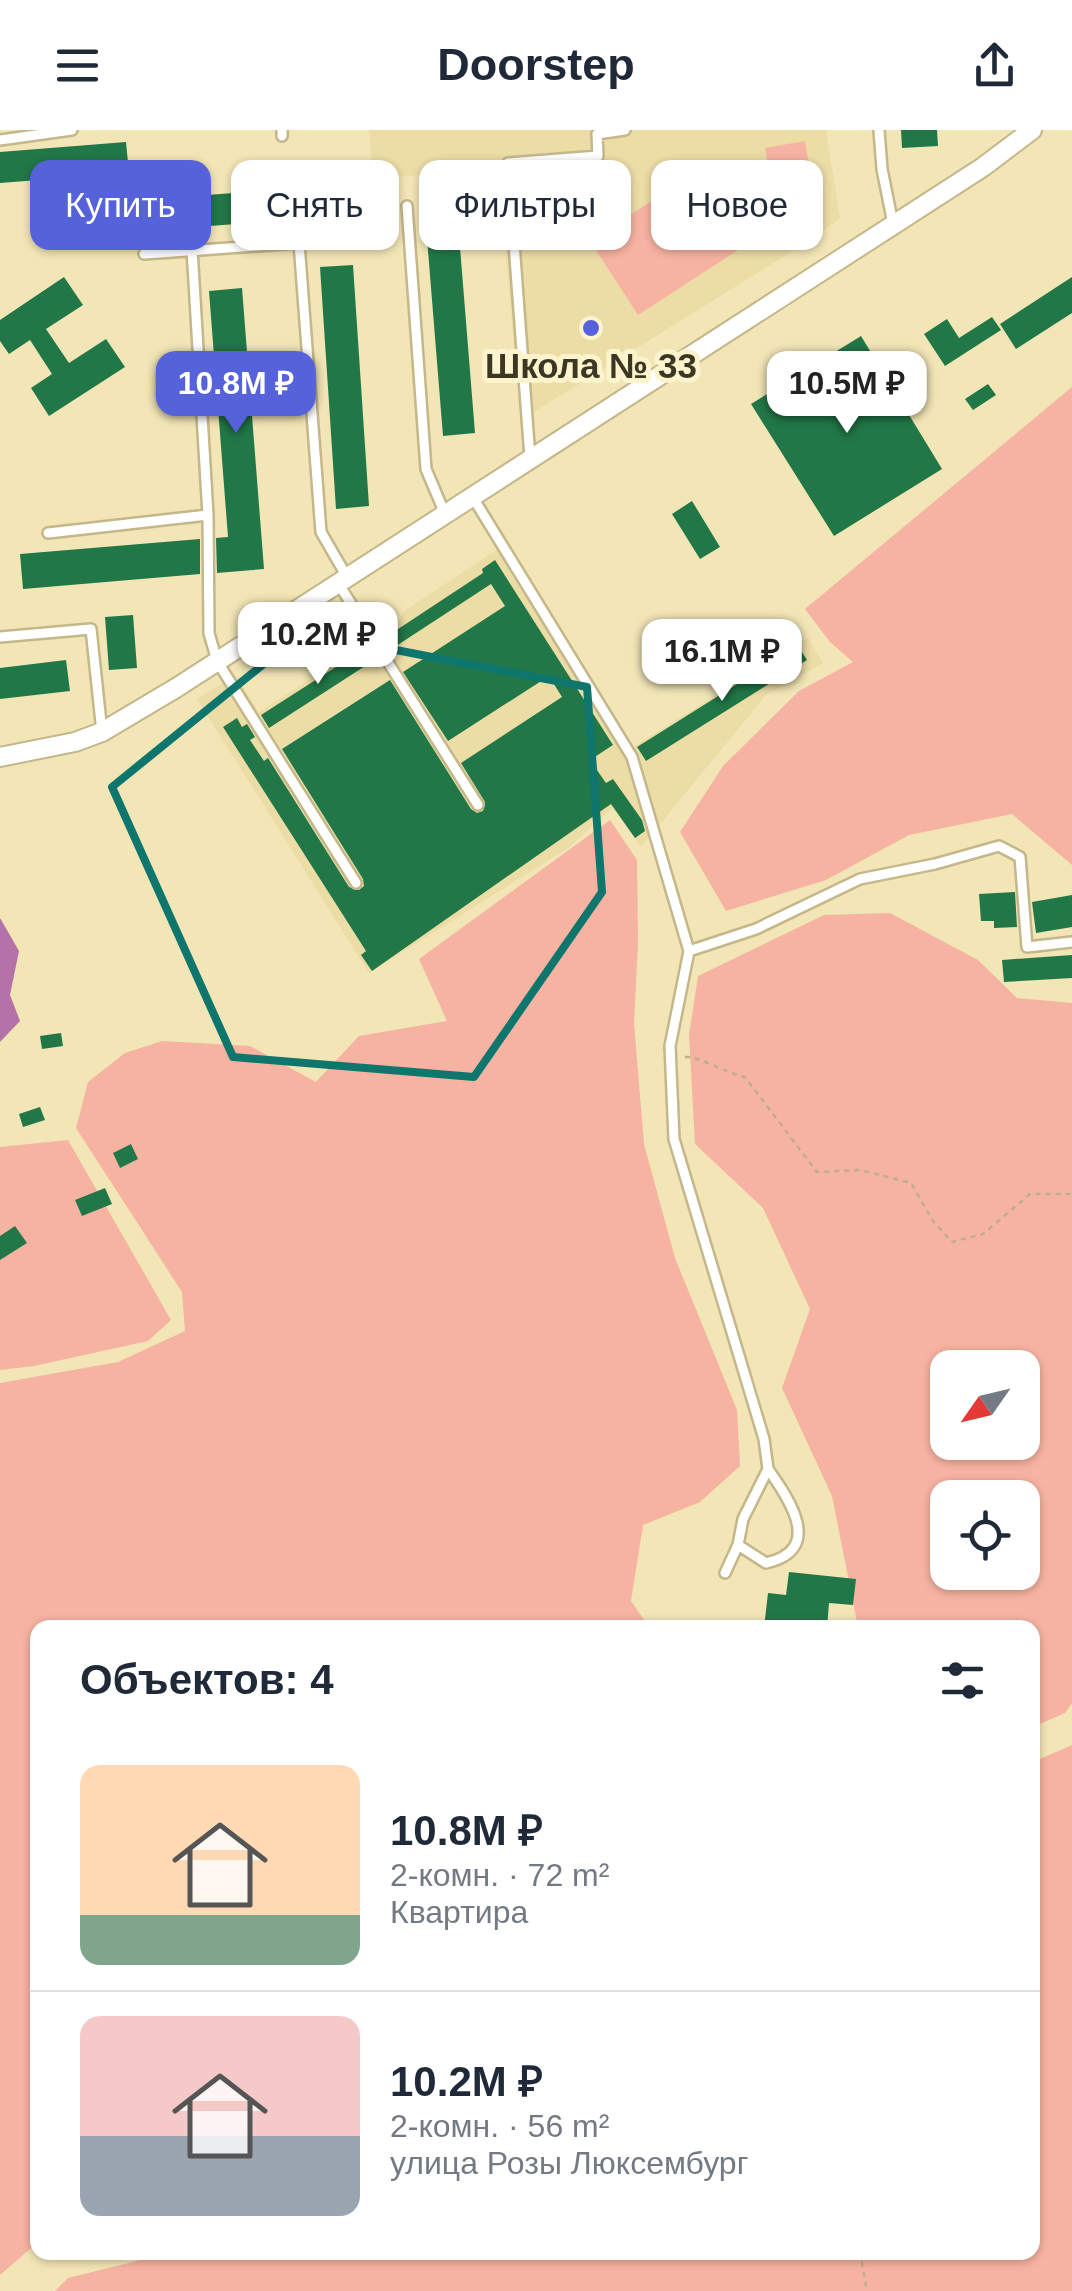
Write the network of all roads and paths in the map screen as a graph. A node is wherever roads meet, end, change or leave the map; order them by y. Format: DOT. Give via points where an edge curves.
graph roads {
  1 [pos="72,130"];
  2 [pos="624,130"];
  3 [pos="878,130"];
  4 [pos="33,133"];
  5 [pos="1024,133"];
  6 [pos="0,140"];
  7 [pos="407,206"];
  8 [pos="893,224"];
  9 [pos="211,248"];
  10 [pos="182,250"];
  11 [pos="192,250"];
  12 [pos="144,254"];
  13 [pos="530,458"];
  14 [pos="472,496"];
  15 [pos="445,514"];
  16 [pos="208,516"];
  17 [pos="48,533"];
  18 [pos="343,580"];
  19 [pos="0,637"];
  20 [pos="217,661"];
  21 [pos="102,732"];
  22 [pos="0,756"];
  23 [pos="478,804"];
  24 [pos="356,882"];
  25 [pos="1072,942"];
  26 [pos="688,951"];
  27 [pos="670,1058"];
  28 [pos="1072,1194"];
  29 [pos="768,1468"];
  30 [pos="738,1545"];
  31 [pos="725,1573"];
  32 [pos="861,2260"];
  33 [pos="867,2291"];
  1 -- 4 [label="lane"];
  2 -- 13 [label="lane" via="597,134 598,156 508,163"];
  3 -- 8 [label="lane"];
  4 -- 6 [label="lane"];
  5 -- 8 [label="street"];
  7 -- 15 [label="lane" via="426,469"];
  8 -- 13 [label="street"];
  9 -- 18 [label="lane" via="299,243 321,532"];
  10 -- 12 [label="lane"];
  11 -- 16 [label="lane"];
  13 -- 14 [label="street"];
  14 -- 15 [label="street"];
  14 -- 26 [label="lane" via="632,757"];
  15 -- 18 [label="street"];
  16 -- 17 [label="lane"];
  16 -- 20 [label="lane" via="209,633"];
  18 -- 20 [label="street"];
  18 -- 23 [label="lane"];
  19 -- 21 [label="lane" via="92,629"];
  20 -- 21 [label="street"];
  20 -- 24 [label="lane"];
  21 -- 22 [label="street"];
  25 -- 26 [label="lane" via="1027,947 1020,857 998,846 860,878 756,929"];
  26 -- 27 [label="lane"];
  27 -- 28 [label="path" via="694,1056 744,1077 817,1172 860,1170 910,1183 952,1242 983,1234 1030,1194"];
  27 -- 29 [label="lane" via="674,1138"];
  29 -- 30 [label="lane"];
  29 -- 30 [label="lane" via="800,1526 796,1546 786,1559 766,1563"];
  30 -- 31 [label="lane"];
  32 -- 33 [label="path"];
}
